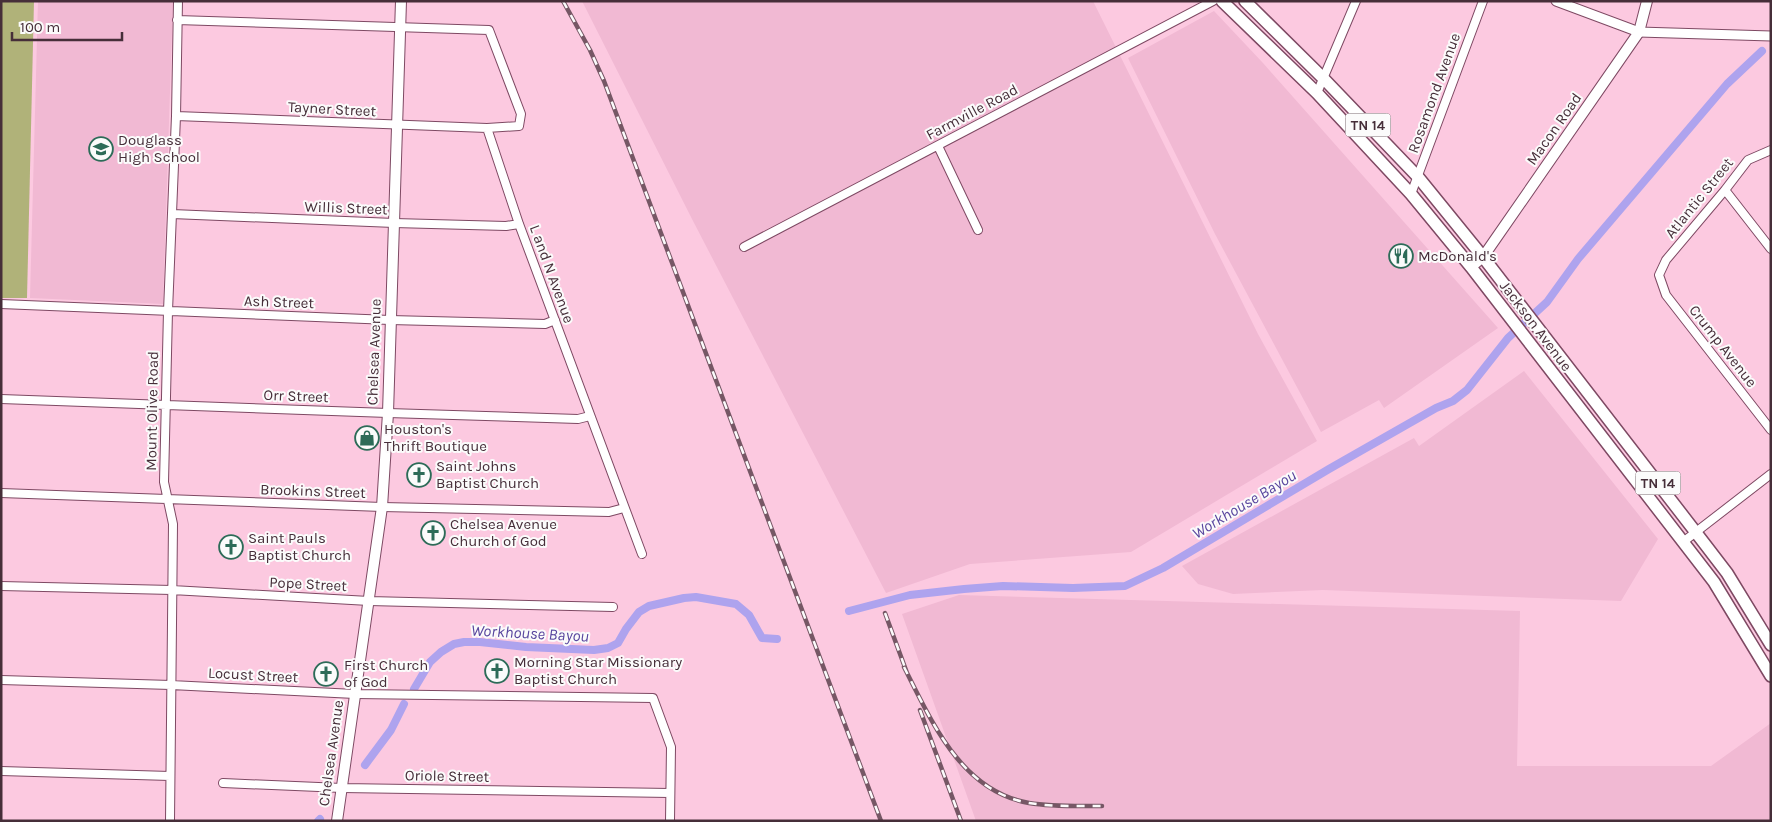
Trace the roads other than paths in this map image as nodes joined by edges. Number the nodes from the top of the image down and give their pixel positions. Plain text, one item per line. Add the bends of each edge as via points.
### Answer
1 (178, 1) edge
2 (401, 1) edge
3 (1213, 1) edge
4 (1222, 1) edge
5 (1356, 1) edge
6 (1483, 1) edge
7 (1556, 1) edge
8 (1647, 1) edge
9 (1246, 2) edge
10 (1235, 14) junction
11 (178, 20) junction
12 (400, 28) junction
13 (1639, 32) junction
14 (1771, 36) edge
15 (1323, 78) junction
16 (1316, 93) junction
17 (176, 116) junction
18 (398, 126) junction
19 (487, 128) junction
20 (938, 146) junction
21 (1771, 150) edge
22 (1418, 177) junction
23 (1725, 190) junction
24 (1411, 194) junction
25 (172, 214) junction
26 (394, 224) junction
27 (519, 224) junction
28 (978, 230) dead end
29 (744, 247) dead end
30 (1771, 250) edge
31 (1483, 257) junction
32 (1471, 267) junction
33 (1659, 275) joint
34 (1, 304) edge
35 (168, 311) junction
36 (390, 320) junction
37 (555, 320) junction
38 (1, 399) edge
39 (167, 405) junction
40 (388, 413) junction
41 (590, 416) junction
42 (1771, 430) edge
43 (1771, 474) edge
44 (1, 493) edge
45 (168, 498) junction
46 (382, 508) junction
47 (624, 508) junction
48 (1696, 532) junction
49 (1683, 542) junction
50 (642, 554) dead end
51 (1, 586) edge
52 (172, 590) junction
53 (369, 601) junction
54 (612, 606) dead end
55 (1771, 645) edge
56 (1771, 676) edge
57 (1, 680) edge
58 (171, 685) junction
59 (355, 694) junction
60 (1, 771) edge
61 (170, 776) junction
62 (223, 783) dead end
63 (342, 788) junction
64 (670, 793) junction
65 (170, 821) edge
66 (337, 821) edge
67 (670, 821) edge

1 - 11 street, Mount Olive Road
2 - 12 main road, Chelsea Avenue
3 - 20 street, Farmville Road
4 - 10 main road, Jackson Avenue / TN 14
5 - 15 street
6 - 22 street, Rosamond Avenue
7 - 13 street
8 - 13 main road, Macon Road
9 - 10 street
9 - 15 main road, Jackson Avenue / TN 14
10 - 16 main road, Jackson Avenue / TN 14
11 - 12 street
11 - 17 street, Mount Olive Road
12 - 18 main road, Chelsea Avenue
12 - 19 street via 489,30 520,114 519,126
13 - 14 street
13 - 31 main road, Macon Road
15 - 16 street
15 - 22 main road, Jackson Avenue / TN 14
16 - 24 main road, Jackson Avenue / TN 14
17 - 18 street, Tayner Street
17 - 25 street, Mount Olive Road
18 - 19 street, Tayner Street
18 - 26 main road, Chelsea Avenue
19 - 27 street, L and N Avenue
20 - 28 street
20 - 29 street, Farmville Road
21 - 23 street, Atlantic Street via 1748,160
22 - 24 street, Rosamond Avenue
22 - 31 main road, Jackson Avenue / TN 14
23 - 30 street
23 - 33 street, Atlantic Street via 1666,260
24 - 32 main road, Jackson Avenue / TN 14
25 - 26 street, Willis Street
25 - 35 street, Mount Olive Road
26 - 27 street, Willis Street
26 - 36 main road, Chelsea Avenue
27 - 37 street, L and N Avenue
31 - 32 main road, Macon Road
31 - 48 main road, Jackson Avenue / TN 14
32 - 49 main road, Jackson Avenue / TN 14
33 - 42 street, Crump Avenue via 1666,295
34 - 35 street, Ash Street
35 - 36 street, Ash Street
35 - 39 street, Mount Olive Road
36 - 37 street, Ash Street via 545,324
36 - 40 main road, Chelsea Avenue
37 - 41 street, L and N Avenue
38 - 39 street, Orr Street
39 - 40 street, Orr Street
39 - 45 street, Mount Olive Road via 164,482
40 - 41 street, Orr Street
40 - 46 main road, Chelsea Avenue
41 - 47 street, L and N Avenue
43 - 48 street
44 - 45 street, Brookins Street
45 - 46 street, Brookins Street
45 - 52 street, Mount Olive Road via 173,524
46 - 47 street, Brookins Street via 609,512
46 - 53 main road, Chelsea Avenue
47 - 50 street, L and N Avenue
48 - 49 street
48 - 55 main road, Jackson Avenue / TN 14 via 1727,573
49 - 56 main road, Jackson Avenue / TN 14 via 1714,582
51 - 52 street, Pope Street
52 - 53 street, Pope Street
52 - 58 street, Mount Olive Road
53 - 54 street, Pope Street
53 - 59 main road, Chelsea Avenue
57 - 58 street, Locust Street
58 - 59 street, Locust Street
58 - 61 street, Mount Olive Road
59 - 63 main road, Chelsea Avenue
59 - 64 street, Locust Street via 653,698 671,747
60 - 61 street
61 - 65 street, Mount Olive Road
62 - 63 street, Oriole Street
63 - 64 street, Oriole Street
63 - 66 main road, Chelsea Avenue
64 - 67 street

